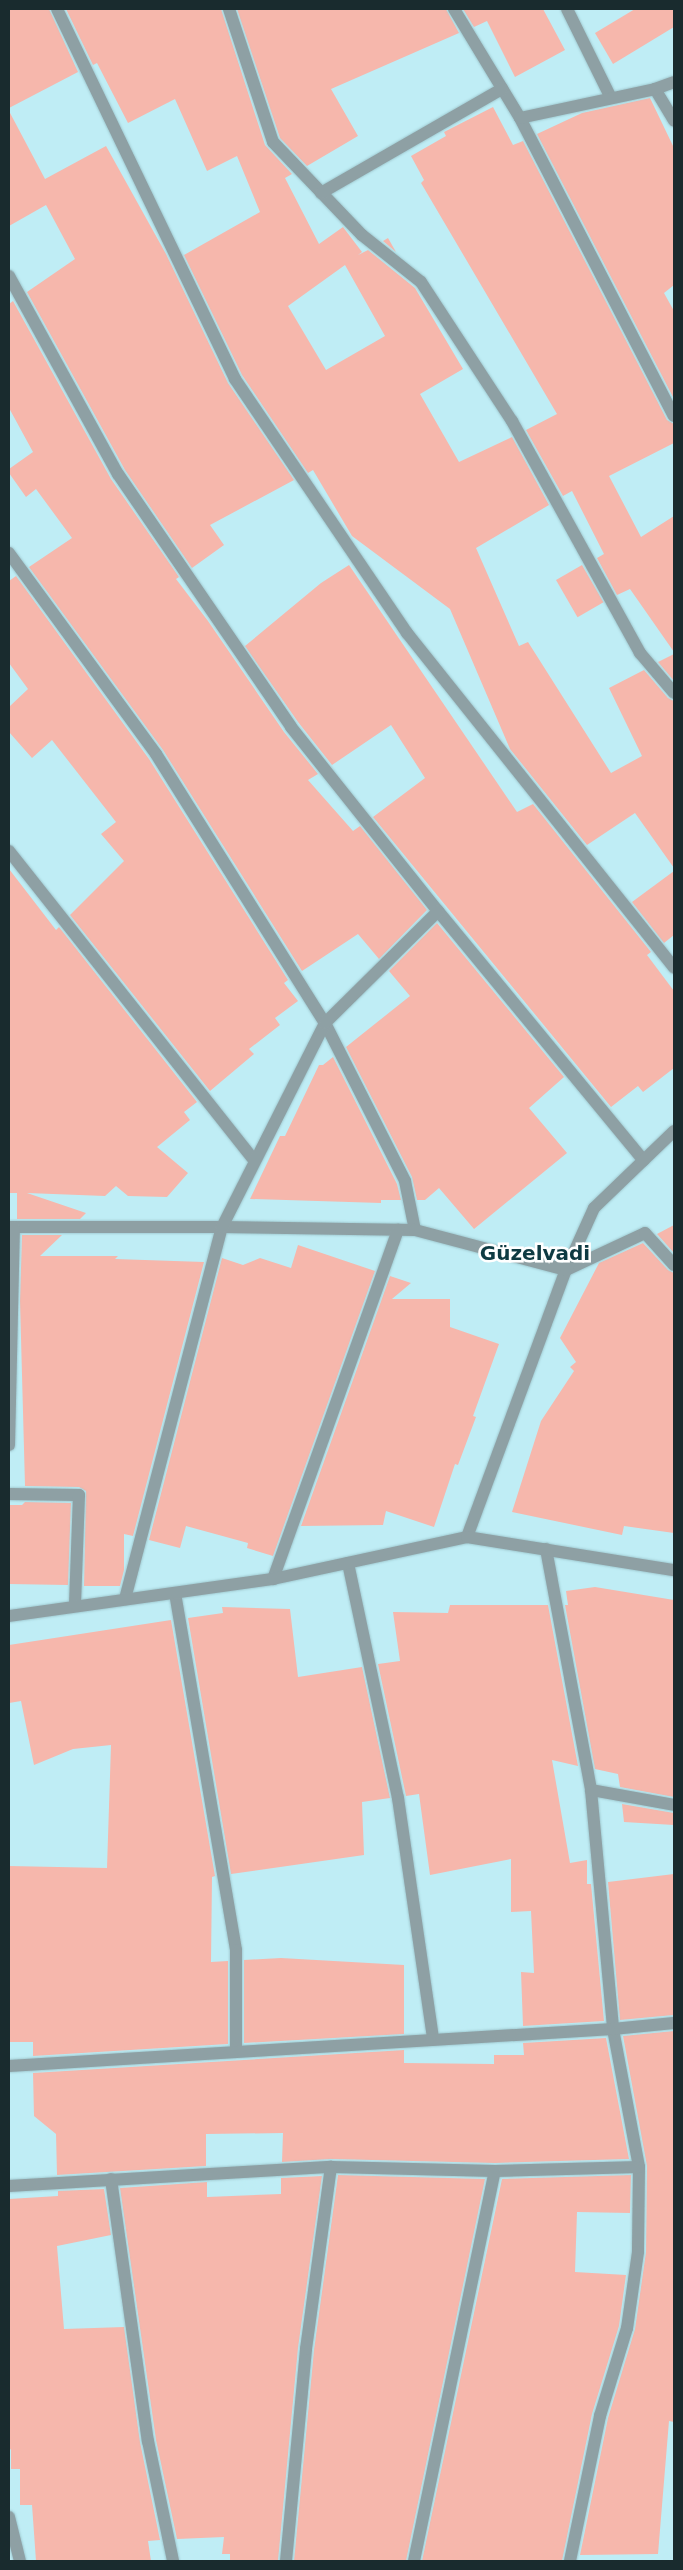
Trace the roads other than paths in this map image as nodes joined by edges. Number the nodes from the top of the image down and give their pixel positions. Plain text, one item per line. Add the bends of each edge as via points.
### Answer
1 (57, 9) edge
2 (229, 9) edge
3 (454, 9) edge
4 (567, 9) edge
5 (674, 82) edge
6 (655, 88) junction
7 (502, 89) junction
8 (611, 98) junction
9 (520, 118) junction
10 (674, 121) edge
11 (322, 193) junction
12 (9, 276) edge
13 (674, 416) edge
14 (9, 554) edge
15 (674, 693) edge
16 (9, 851) edge
17 (438, 911) junction
18 (674, 968) edge
19 (325, 1022) junction
20 (674, 1131) edge
21 (254, 1160) junction
22 (642, 1160) junction
23 (11, 1227) edge
24 (222, 1227) junction
25 (398, 1230) junction
26 (415, 1230) junction
27 (674, 1265) edge
28 (566, 1270) junction
29 (9, 1445) edge
30 (9, 1494) edge
31 (467, 1537) junction
32 (546, 1549) junction
33 (348, 1563) junction
34 (674, 1570) edge
35 (273, 1578) junction
36 (175, 1593) junction
37 (125, 1599) junction
38 (75, 1606) junction
39 (9, 1616) edge
40 (591, 1790) junction
41 (674, 1805) edge
42 (674, 2023) edge
43 (612, 2028) junction
44 (434, 2040) junction
45 (236, 2050) junction
46 (9, 2066) edge
47 (331, 2167) junction
48 (639, 2167) junction
49 (495, 2171) junction
50 (111, 2179) junction
51 (9, 2186) edge
52 (9, 2518) edge
53 (20, 2561) edge
54 (173, 2561) edge
55 (286, 2561) edge
56 (414, 2561) edge
57 (570, 2561) edge

1 - 18 street via 235,379 407,632
2 - 11 street via 273,142
3 - 7 street
4 - 8 street
5 - 6 street
6 - 8 street
6 - 10 street
7 - 9 street
7 - 11 street
8 - 9 street
9 - 13 street
11 - 15 street via 362,235 421,282 512,421 640,653
12 - 17 street via 118,474 291,726
14 - 19 street via 156,754
16 - 21 street
17 - 19 street
17 - 22 street
19 - 21 street
19 - 26 street via 405,1181
20 - 22 street
21 - 24 street
22 - 28 street via 594,1208
23 - 24 street
23 - 29 street
24 - 25 street
24 - 37 street
25 - 26 street
25 - 35 street
26 - 28 street
27 - 28 street via 645,1233
28 - 31 street
30 - 38 street via 78,1495
31 - 32 street
31 - 33 street
32 - 34 street
32 - 40 street
33 - 35 street
33 - 44 street via 398,1798
35 - 36 street
36 - 37 street
36 - 45 street via 236,1950
37 - 38 street
38 - 39 street
40 - 41 street
40 - 43 street
42 - 43 street
43 - 44 street
43 - 48 street
44 - 45 street
45 - 46 street
47 - 49 street
47 - 50 street
47 - 55 street via 306,2349
48 - 49 street
48 - 57 street via 638,2252 627,2328 600,2416
49 - 56 street
50 - 51 street
50 - 54 street via 148,2442
52 - 53 street

